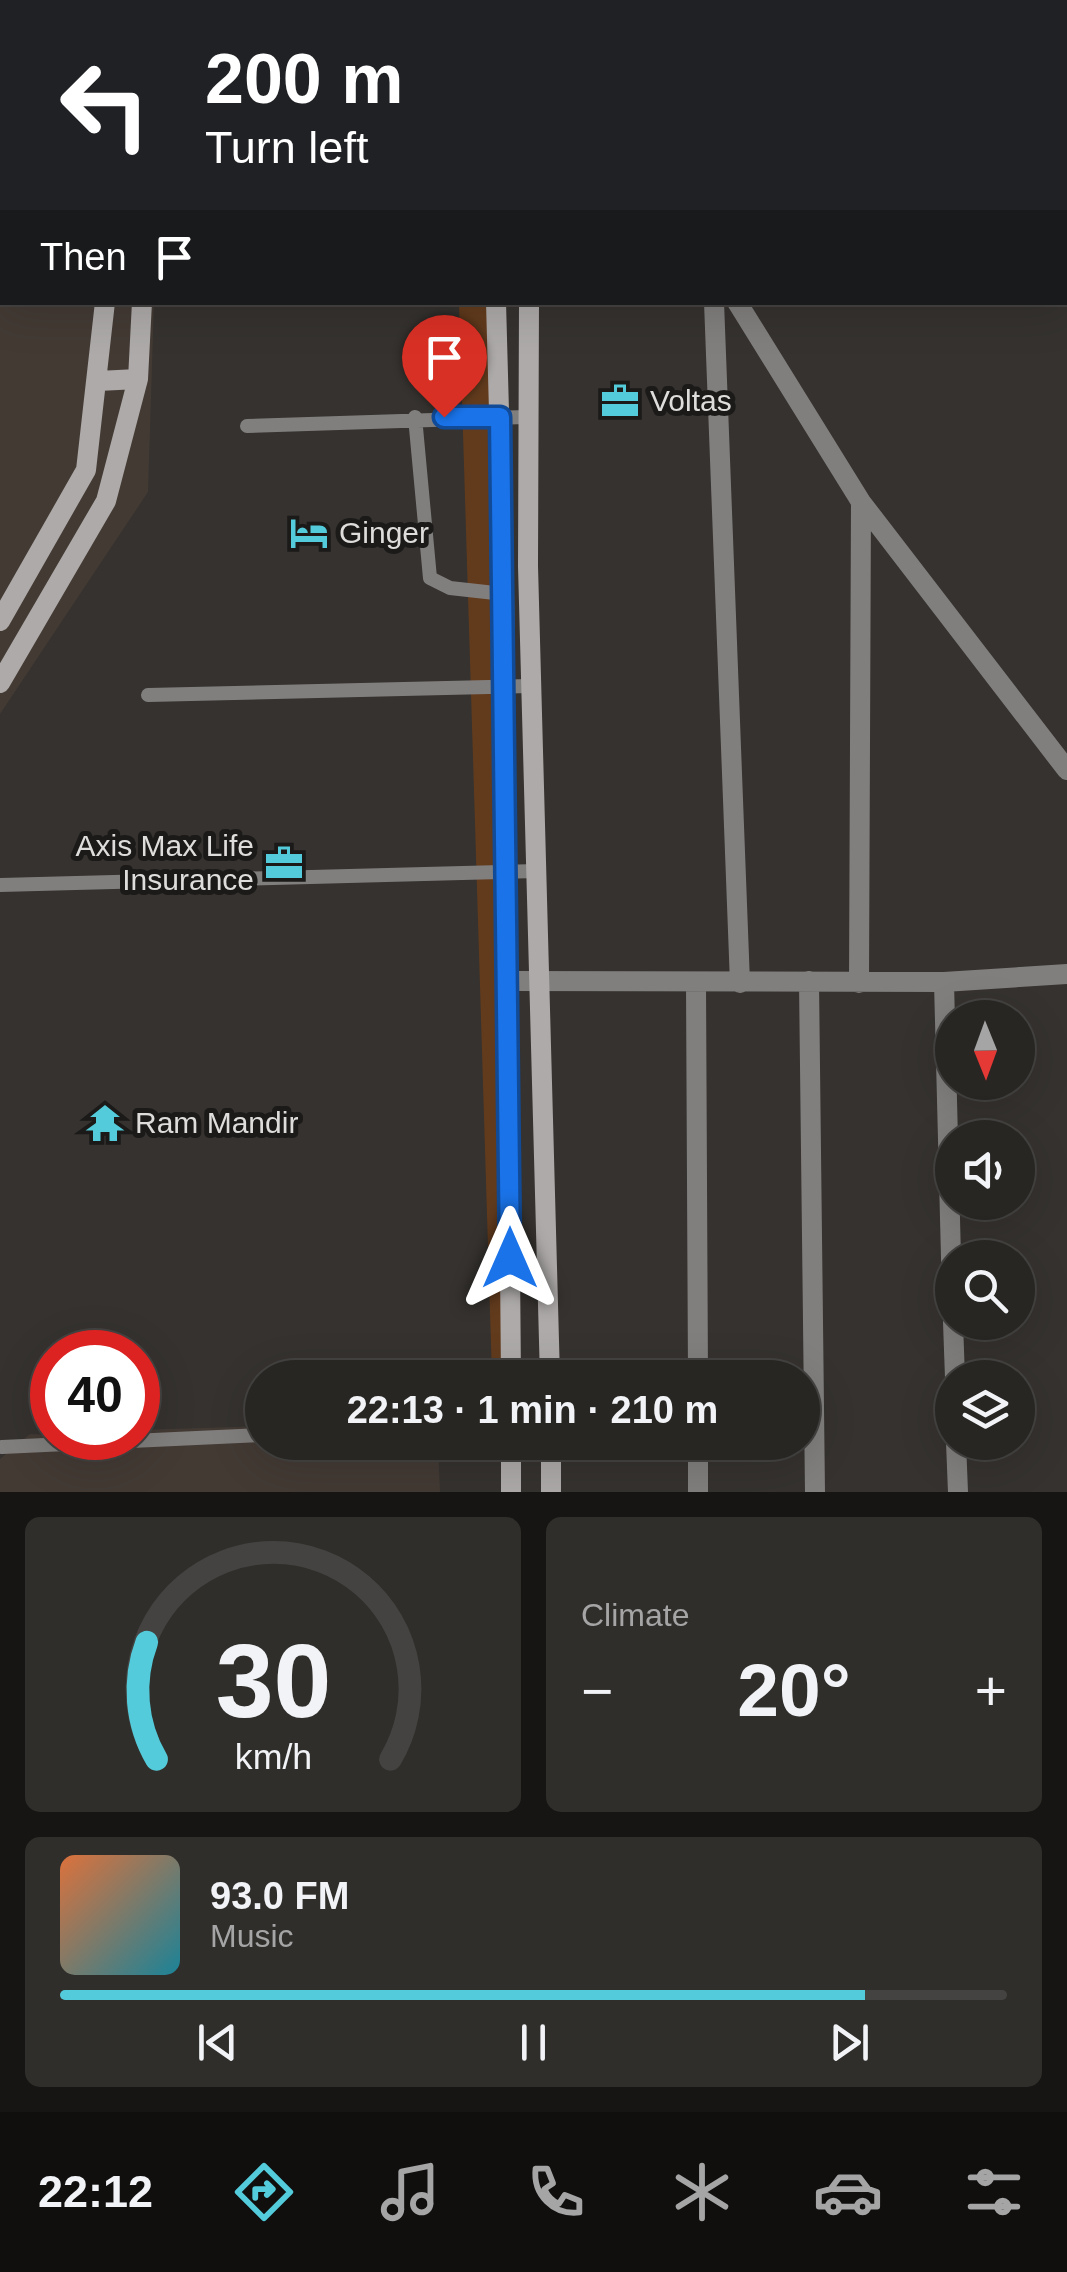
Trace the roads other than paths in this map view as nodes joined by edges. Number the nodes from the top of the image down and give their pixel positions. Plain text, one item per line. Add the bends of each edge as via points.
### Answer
1 (105, 305) edge
2 (142, 305) edge
3 (496, 305) edge
4 (530, 305) edge
5 (714, 305) edge
6 (739, 305) edge
7 (138, 379) junction
8 (98, 381) junction
9 (415, 417) junction
10 (500, 417) junction
11 (527, 417) junction
12 (247, 426) dead end
13 (861, 502) junction
14 (504, 594) junction
15 (0, 621) edge
16 (0, 684) edge
17 (531, 686) junction
18 (505, 687) junction
19 (148, 695) dead end
20 (1067, 770) edge
21 (536, 871) junction
22 (507, 872) junction
23 (0, 886) edge
24 (1067, 974) edge
25 (540, 979) junction
26 (809, 980) junction
27 (508, 981) junction
28 (696, 982) junction
29 (944, 982) junction
30 (740, 983) junction
31 (859, 984) junction
32 (951, 1240) edge
33 (511, 1360) edge
34 (550, 1360) edge
35 (698, 1360) edge
36 (245, 1435) edge
37 (2, 1446) edge
38 (511, 1460) edge
39 (551, 1460) edge
40 (698, 1460) edge
41 (957, 1460) edge
42 (510, 1492) edge
43 (551, 1492) edge
44 (698, 1492) edge
45 (814, 1492) edge
46 (958, 1492) edge

1 - 8 street
2 - 7 street
3 - 10 street
4 - 11 street
5 - 30 street
6 - 13 street
7 - 8 street
7 - 16 street via 106,502
8 - 15 street via 86,470
9 - 10 lane
9 - 12 lane
9 - 14 lane via 430,578 450,588
10 - 11 lane
10 - 14 street
11 - 17 street
13 - 20 street
13 - 31 street
14 - 18 street
17 - 18 lane
17 - 21 street
18 - 19 lane
18 - 22 street
21 - 22 lane
21 - 25 street
22 - 23 lane
22 - 27 street
24 - 29 street
25 - 27 street
25 - 28 street
25 - 34 street
26 - 30 street
26 - 31 street
26 - 45 street
27 - 33 street
28 - 30 street
28 - 35 street
29 - 31 street
29 - 32 street
36 - 37 lane
38 - 42 street
39 - 43 street
40 - 44 street
41 - 46 street

